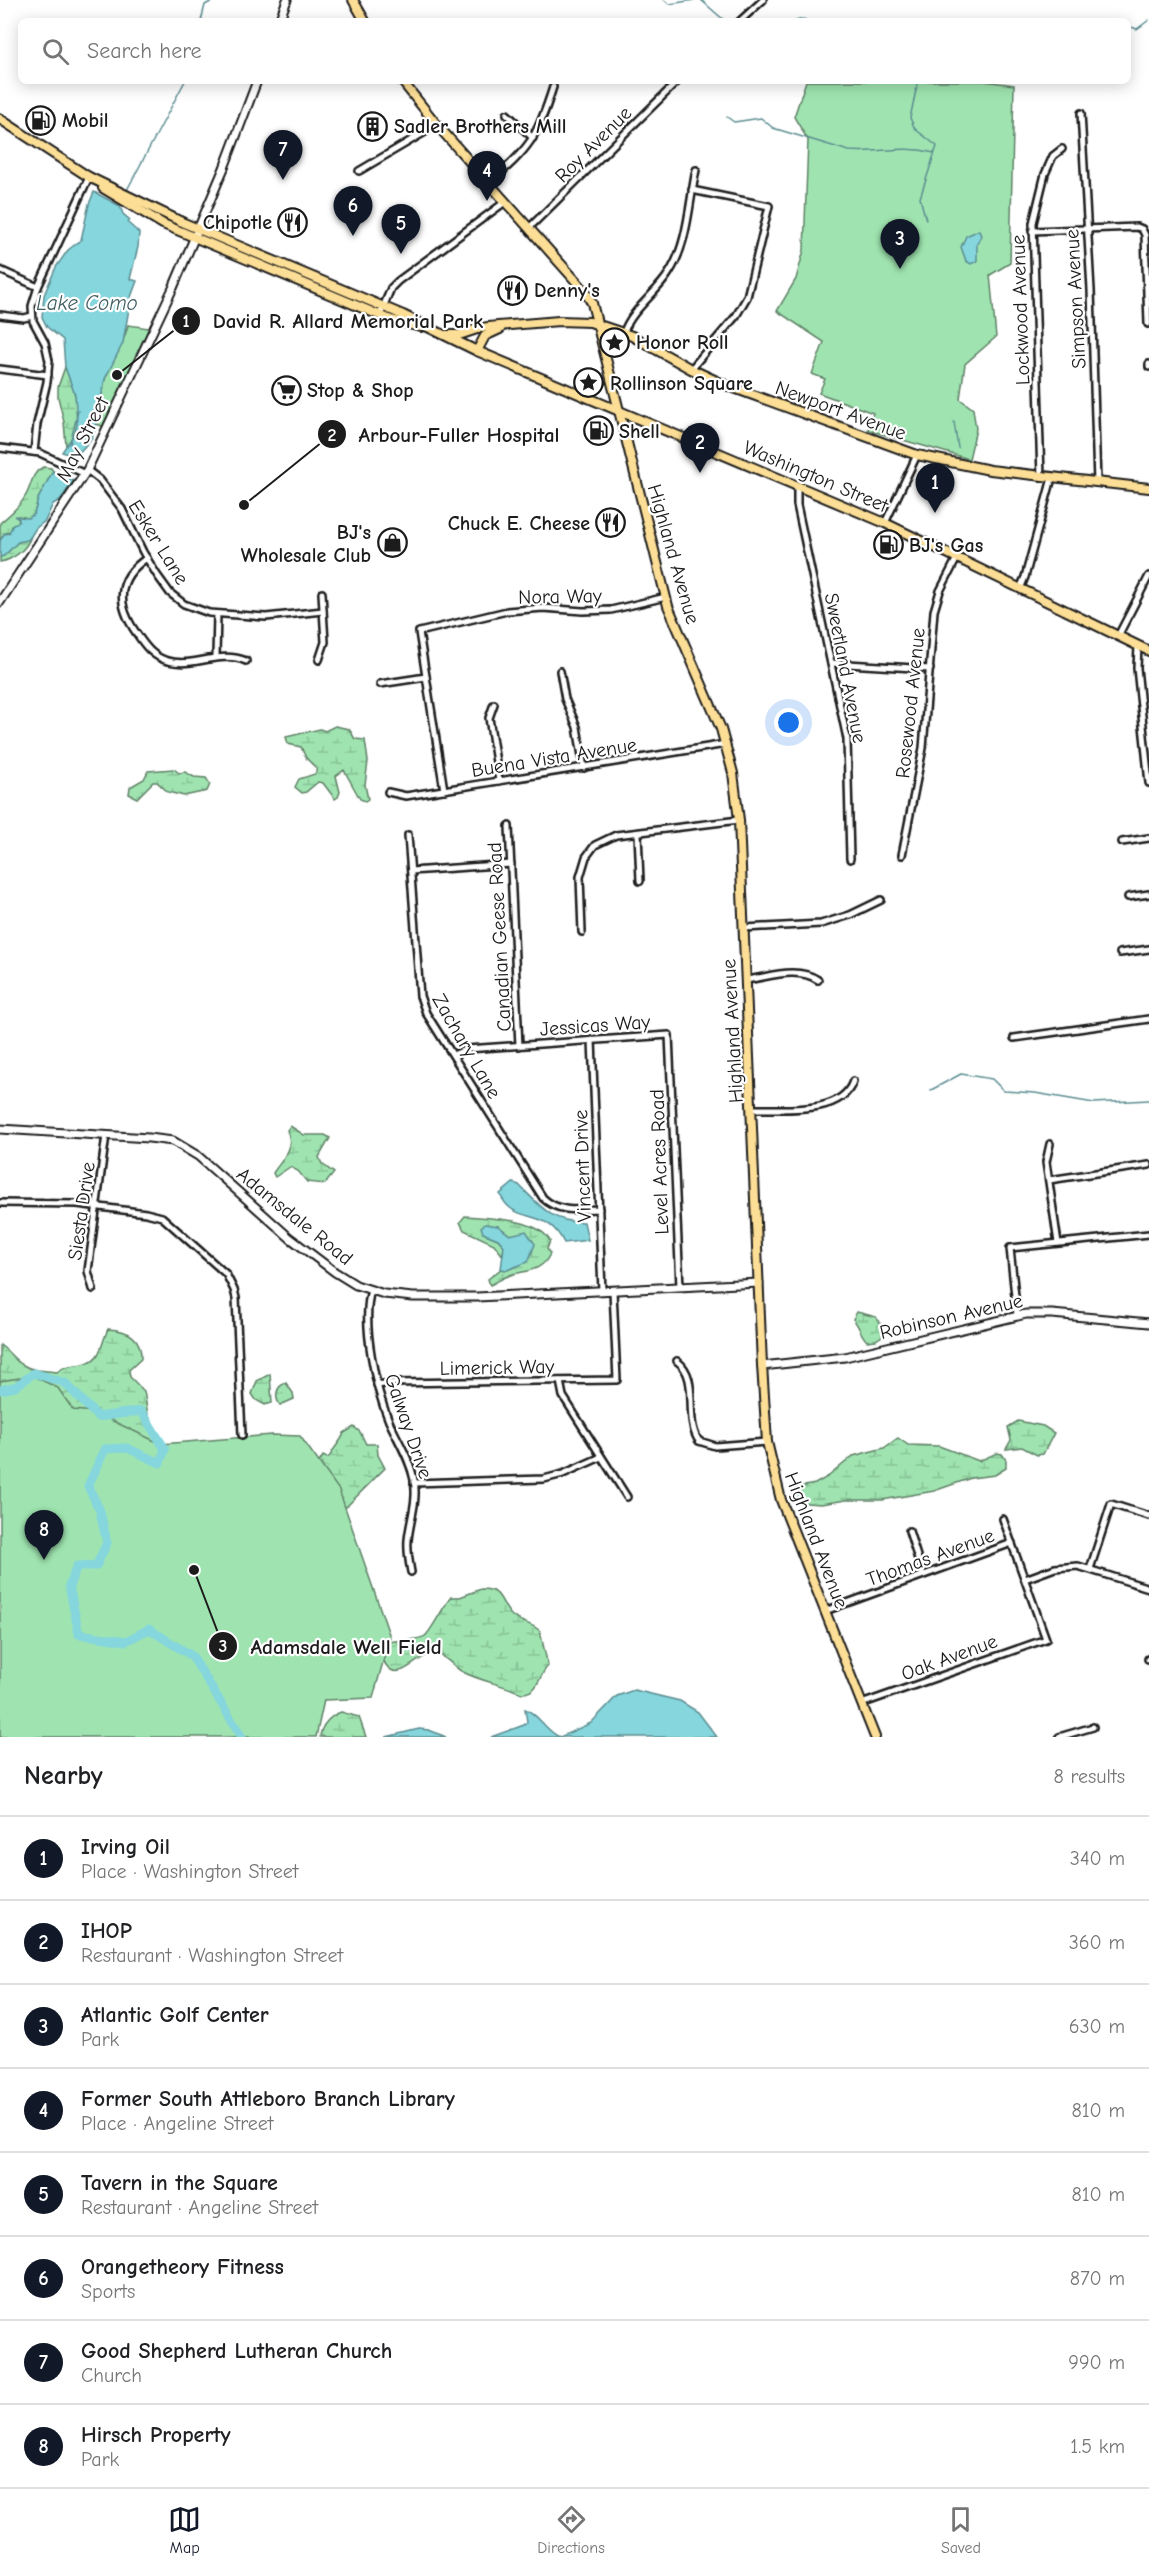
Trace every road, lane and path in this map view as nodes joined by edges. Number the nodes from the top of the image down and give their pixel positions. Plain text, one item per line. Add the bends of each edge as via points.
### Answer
1 (287, 0) edge
2 (353, 0) edge
3 (763, 0) edge
4 (280, 18) edge
5 (363, 18) edge
6 (743, 18) edge
7 (256, 84) edge
8 (404, 84) edge
9 (675, 84) edge
10 (553, 87) dead end
11 (1081, 113) dead end
12 (507, 114) dead end
13 (0, 119) edge
14 (437, 125) junction
15 (533, 138) junction
16 (1062, 149) dead end
17 (696, 170) dead end
18 (359, 171) dead end
19 (89, 177) junction
20 (489, 183) junction
21 (692, 190) junction
22 (505, 202) junction
23 (529, 228) junction
24 (198, 229) junction
25 (1086, 229) junction
26 (1032, 231) junction
27 (195, 237) junction
28 (0, 270) edge
29 (38, 286) junction
30 (383, 306) junction
31 (0, 315) edge
32 (380, 315) junction
33 (32, 316) junction
34 (599, 324) junction
35 (1148, 324) edge
36 (513, 326) junction
37 (430, 330) junction
38 (624, 332) junction
39 (440, 334) junction
40 (477, 351) junction
41 (0, 369) edge
42 (691, 369) junction
43 (48, 375) junction
44 (619, 411) junction
45 (0, 448) edge
46 (34, 452) junction
47 (917, 455) junction
48 (86, 472) junction
49 (1041, 477) junction
50 (1052, 478) junction
51 (1097, 483) junction
52 (797, 486) junction
53 (1149, 488) edge
54 (885, 523) junction
55 (147, 558) junction
56 (957, 558) junction
57 (1149, 576) edge
58 (1020, 589) junction
59 (322, 593) dead end
60 (666, 597) junction
61 (0, 602) edge
62 (323, 610) junction
63 (217, 614) junction
64 (1118, 636) junction
65 (1138, 646) junction
66 (1149, 651) edge
67 (216, 657) junction
68 (320, 660) dead end
69 (246, 661) dead end
70 (831, 663) junction
71 (930, 669) junction
72 (560, 671) dead end
73 (426, 676) junction
74 (380, 684) dead end
75 (494, 704) dead end
76 (726, 744) junction
77 (584, 768) junction
78 (499, 781) junction
79 (1147, 783) edge
80 (444, 790) junction
81 (388, 792) dead end
82 (739, 820) junction
83 (509, 826) dead end
84 (638, 833) junction
85 (408, 835) dead end
86 (1149, 838) edge
87 (1122, 842) dead end
88 (902, 855) dead end
89 (850, 859) dead end
90 (511, 864) junction
91 (411, 871) junction
92 (640, 881) dead end
93 (1149, 894) edge
94 (1128, 897) dead end
95 (881, 900) dead end
96 (744, 928) junction
97 (582, 932) dead end
98 (1149, 949) edge
99 (1120, 953) dead end
100 (746, 980) junction
101 (818, 980) dead end
102 (1149, 1019) edge
103 (669, 1035) joint
104 (1014, 1038) dead end
105 (592, 1041) junction
106 (519, 1046) junction
107 (453, 1055) junction
108 (853, 1081) dead end
109 (752, 1109) junction
110 (0, 1129) edge
111 (106, 1135) junction
112 (1050, 1144) dead end
113 (1149, 1165) edge
114 (1048, 1180) junction
115 (0, 1203) edge
116 (96, 1206) junction
117 (599, 1209) junction
118 (1149, 1234) edge
119 (1058, 1244) junction
120 (759, 1283) junction
121 (680, 1287) junction
122 (93, 1289) dead end
123 (370, 1290) junction
124 (602, 1291) junction
125 (613, 1291) junction
126 (1017, 1315) junction
127 (1149, 1323) edge
128 (676, 1361) dead end
129 (762, 1366) junction
130 (560, 1381) junction
131 (377, 1386) junction
132 (242, 1435) dead end
133 (767, 1442) junction
134 (602, 1457) junction
135 (414, 1483) junction
136 (627, 1497) dead end
137 (1149, 1516) edge
138 (1003, 1519) dead end
139 (909, 1531) dead end
140 (1012, 1543) junction
141 (1090, 1569) junction
142 (411, 1572) dead end
143 (924, 1575) junction
144 (1025, 1579) junction
145 (1149, 1588) edge
146 (825, 1611) junction
147 (864, 1703) junction
148 (1093, 1727) dead end
149 (876, 1737) edge
150 (1059, 1737) edge

1 - 4 street
2 - 5 main road
3 - 6 street
7 - 24 street, May Street
8 - 14 main road
9 - 23 street, Roy Avenue
10 - 15 street
11 - 25 street, Simpson Avenue
12 - 15 street
13 - 19 main road, Washington Street
14 - 18 street
14 - 20 main road
15 - 20 street via 520,157
16 - 26 street, Lockwood Avenue via 1053,156 1045,174
17 - 21 street
19 - 24 main road, Washington Street
19 - 27 main road, Washington Street via 145,215
19 - 29 street
20 - 22 main road
21 - 38 street via 675,262 629,320
21 - 42 street via 769,206 747,297
22 - 23 main road
22 - 30 street via 398,281
23 - 34 main road via 589,297
24 - 27 street, May Street
24 - 30 main road, Washington Street
25 - 26 street
25 - 35 street via 1142,229
25 - 51 street, Simpson Avenue
26 - 49 street, Lockwood Avenue
27 - 32 main road, Washington Street
27 - 48 street, May Street
28 - 29 street
29 - 33 street
30 - 32 street
30 - 37 main road, Washington Street
31 - 33 street
32 - 37 main road, Washington Street
33 - 43 street via 47,348
34 - 36 main road, Newport Avenue via 560,321
34 - 38 main road, Newport Avenue
34 - 44 main road, Highland Avenue
36 - 39 main road via 487,327 459,335
36 - 40 main road via 489,333
37 - 39 main road, Washington Street
38 - 42 main road, Newport Avenue
39 - 40 main road, Washington Street
40 - 44 main road, Washington Street
41 - 43 street
42 - 47 main road, Newport Avenue via 740,391
43 - 46 street
44 - 52 main road, Washington Street
44 - 60 main road, Highland Avenue
45 - 46 street
46 - 48 street
47 - 49 main road, Newport Avenue
47 - 54 street
48 - 55 street, Esker Lane via 96,476 122,509
48 - 61 street, May Street
49 - 50 main road, Newport Avenue
50 - 51 main road, Newport Avenue
50 - 58 street
51 - 53 main road, Newport Avenue
52 - 54 main road, Washington Street
52 - 70 street, Sweetland Avenue via 797,505
54 - 56 main road, Washington Street
55 - 63 street, Esker Lane via 179,601
55 - 67 street via 127,577 122,598 126,615 140,640 166,661
56 - 58 main road, Washington Street
56 - 71 street, Rosewood Avenue via 936,605
57 - 64 street
58 - 64 main road, Washington Street
59 - 62 street
60 - 73 street, Nora Way via 610,610 507,611 419,632
60 - 76 main road, Highland Avenue
62 - 63 street, Esker Lane via 279,618
62 - 68 street via 325,646
63 - 67 street
64 - 65 main road, Washington Street
65 - 66 main road, Washington Street
65 - 79 street
67 - 69 street
70 - 71 street
70 - 89 street, Sweetland Avenue via 848,739
71 - 88 street, Rosewood Avenue via 921,760
72 - 77 street via 565,699 577,727
73 - 74 street
73 - 80 street
75 - 78 street via 489,718
76 - 77 street, Buena Vista Avenue
76 - 82 main road, Highland Avenue
77 - 78 street, Buena Vista Avenue
78 - 80 street, Buena Vista Avenue
80 - 81 street, Buena Vista Avenue via 406,796
82 - 84 street
82 - 96 main road, Highland Avenue
83 - 90 street, Canadian Geese Road
84 - 92 street
84 - 97 street via 609,837 585,857 580,877
85 - 91 street, Zachary Lane
86 - 87 street
90 - 91 street
90 - 106 street, Canadian Geese Road
91 - 107 street, Zachary Lane via 421,1000
93 - 94 street
95 - 96 street via 821,924
96 - 100 main road, Highland Avenue
98 - 99 street
100 - 101 street via 792,974
100 - 109 main road, Highland Avenue
102 - 104 street
103 - 105 street, Jessicas Way
103 - 121 street, Level Acres Road
105 - 106 street, Jessicas Way
105 - 117 street, Vincent Drive
106 - 107 street, Jessicas Way via 467,1049
107 - 117 street, Zachary Lane via 543,1198 565,1210
108 - 109 street via 847,1093 831,1104
109 - 120 main road, Highland Avenue
110 - 111 street, Adamsdale Road
111 - 116 street, Siesta Drive
111 - 123 street, Adamsdale Road via 160,1139 183,1146 295,1242 342,1277
112 - 114 street via 1046,1157
113 - 114 street
114 - 119 street
115 - 116 street
116 - 122 street, Siesta Drive via 87,1274
116 - 132 street via 162,1217 226,1274 236,1298
117 - 124 street, Vincent Drive
118 - 119 street
119 - 126 street via 1010,1248
120 - 121 street, Adamsdale Road
120 - 129 main road, Highland Avenue
121 - 125 street, Adamsdale Road
123 - 124 street, Adamsdale Road via 437,1297
123 - 131 street, Galway Drive via 369,1329
124 - 125 street, Adamsdale Road
125 - 130 street, Limerick Way via 617,1380
126 - 127 street, Robinson Avenue via 1052,1314
126 - 129 street, Robinson Avenue via 845,1357
128 - 133 street via 687,1375 699,1441 715,1446
129 - 133 main road, Highland Avenue
130 - 131 street, Limerick Way
130 - 134 street via 563,1396
131 - 135 street, Galway Drive
133 - 146 main road, Highland Avenue via 784,1511
134 - 135 street via 544,1479
134 - 136 street
135 - 142 street, Galway Drive via 408,1548
137 - 141 street via 1111,1504
138 - 140 street
139 - 143 street
140 - 143 street, Thomas Avenue
140 - 144 street
141 - 144 street via 1067,1566
141 - 145 street
143 - 146 street, Thomas Avenue
144 - 147 street, Oak Avenue via 1046,1639
146 - 147 main road, Highland Avenue
147 - 149 main road, Highland Avenue
148 - 150 street

